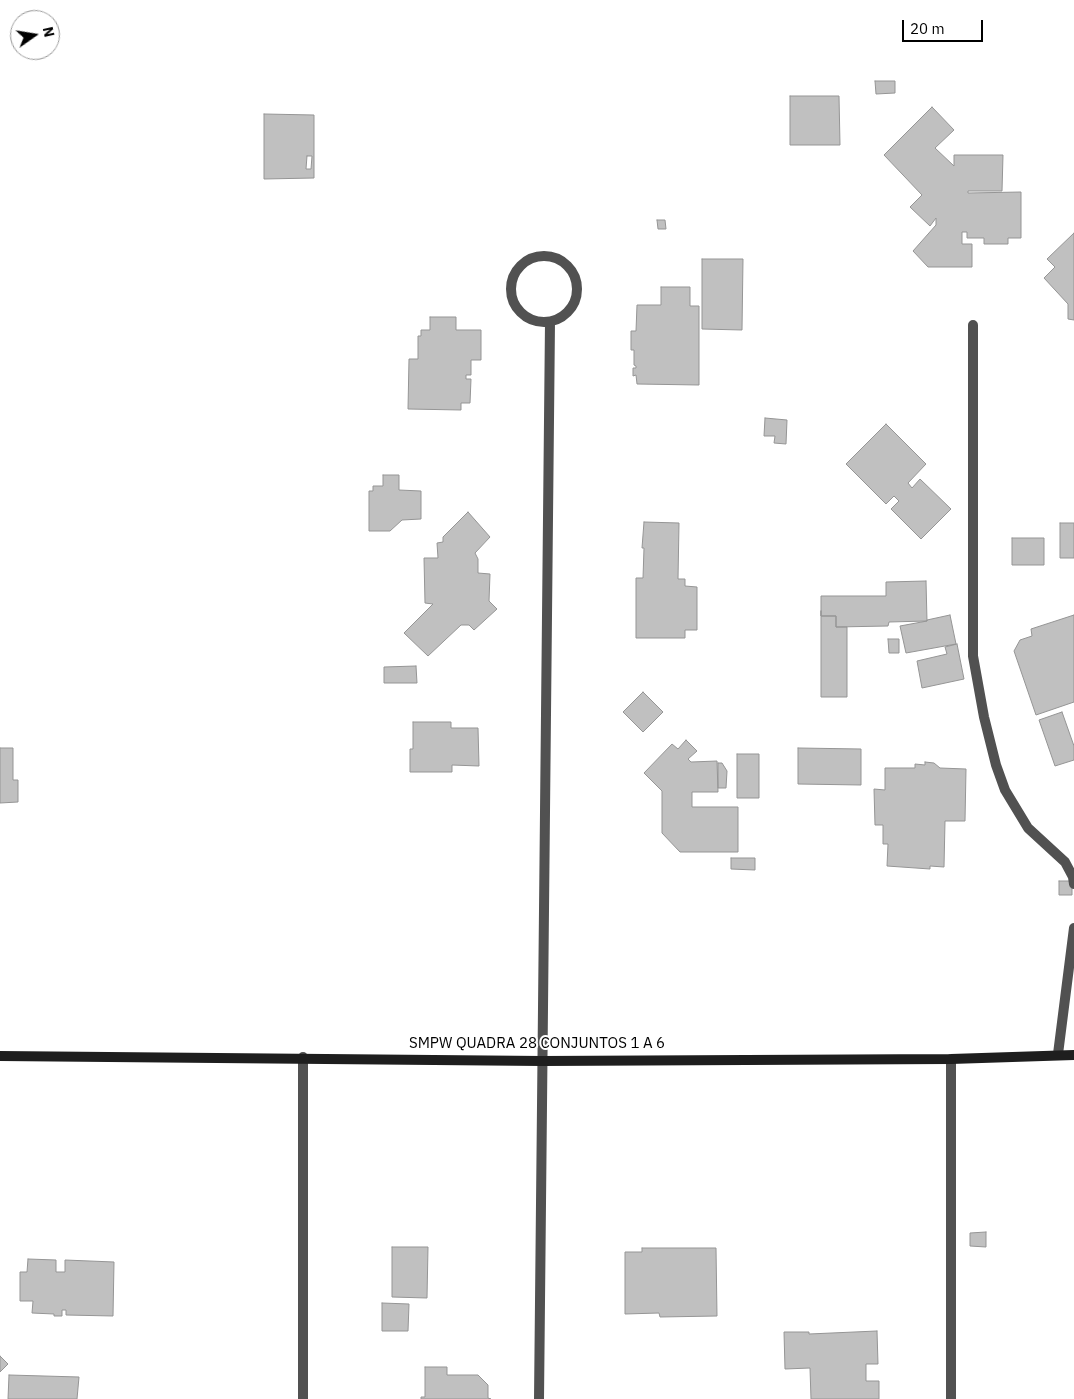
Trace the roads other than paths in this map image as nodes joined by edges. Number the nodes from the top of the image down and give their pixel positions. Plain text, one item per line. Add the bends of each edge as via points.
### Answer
1 (550, 322) junction
2 (973, 325) dead end
3 (1074, 884) edge
4 (1074, 928) edge
5 (1058, 1054) junction
6 (1074, 1055) edge
7 (0, 1056) edge
8 (303, 1057) junction
9 (951, 1059) junction
10 (542, 1061) junction
11 (303, 1399) edge
12 (539, 1399) edge
13 (951, 1399) edge

1 - 1 street via 561,318 576,300 575,276 560,259 537,256 518,268 512,278 511,296 518,311 528,318
1 - 10 street
2 - 3 street via 973,656 984,717 1005,790 1028,828 1065,862
4 - 5 street
5 - 6 street, SMPW QUADRA 28 CONJUNTOS 1 A 6
5 - 9 street, SMPW QUADRA 28 CONJUNTOS 1 A 6
7 - 8 street, SMPW QUADRA 28 CONJUNTOS 1 A 6
8 - 10 street, SMPW QUADRA 28 CONJUNTOS 1 A 6
8 - 11 street
9 - 10 street, SMPW QUADRA 28 CONJUNTOS 1 A 6
9 - 13 street
10 - 12 street

